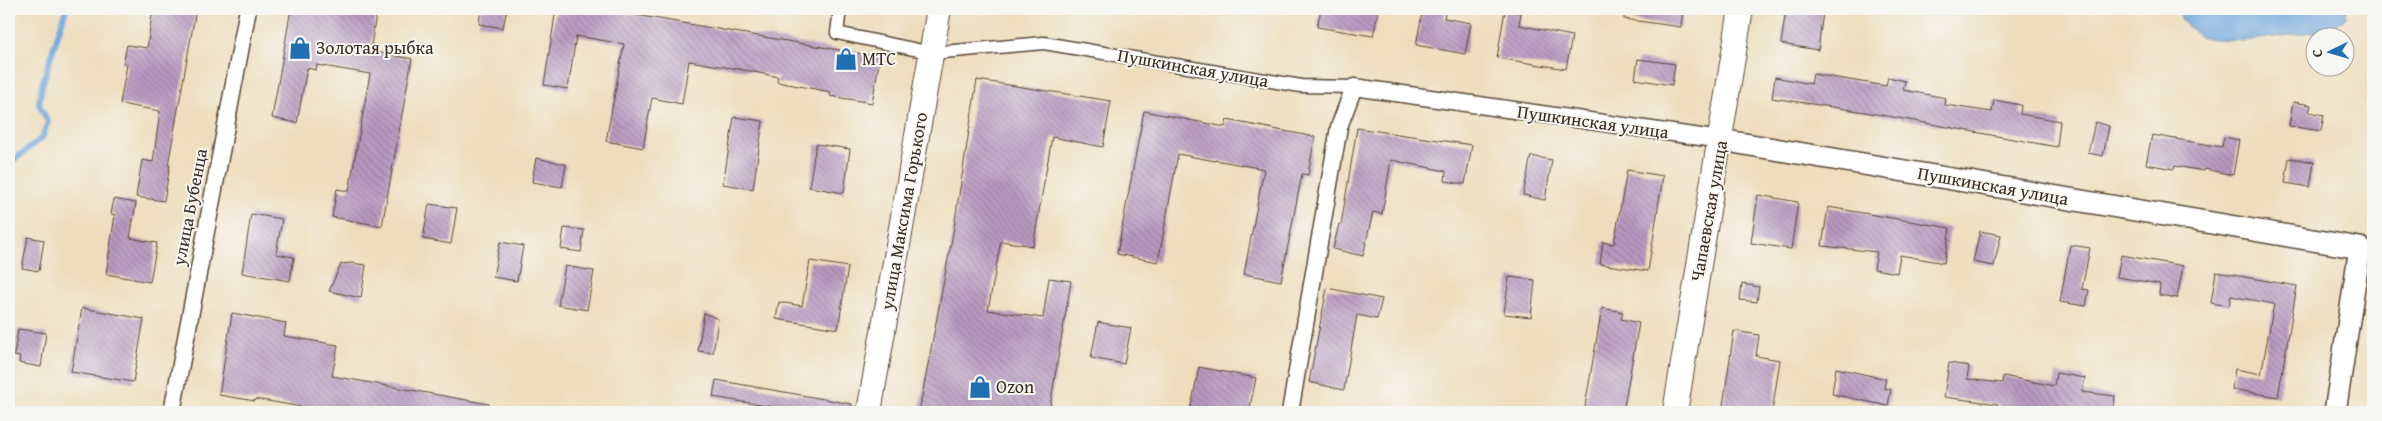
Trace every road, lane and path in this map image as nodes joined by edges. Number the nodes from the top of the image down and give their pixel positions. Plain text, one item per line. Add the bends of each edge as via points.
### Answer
1 (248, 9) edge
2 (840, 9) edge
3 (939, 9) edge
4 (1741, 9) edge
5 (932, 53) junction
6 (1354, 87) junction
7 (1721, 140) junction
8 (2367, 249) edge
9 (172, 412) edge
10 (869, 412) edge
11 (1290, 412) edge
12 (1675, 412) edge
13 (2335, 412) edge

1 - 9 street, улица Бубенца
2 - 5 street, Пушкинская улица via 837,33
3 - 5 main road, улица Максима Горького
4 - 7 main road, Чапаевская улица
5 - 6 street, Пушкинская улица via 1044,43 1301,86
5 - 10 main road, улица Максима Горького
6 - 7 street, Пушкинская улица
6 - 11 street via 1339,127
7 - 8 street, Пушкинская улица
7 - 12 main road, Чапаевская улица
8 - 13 street

